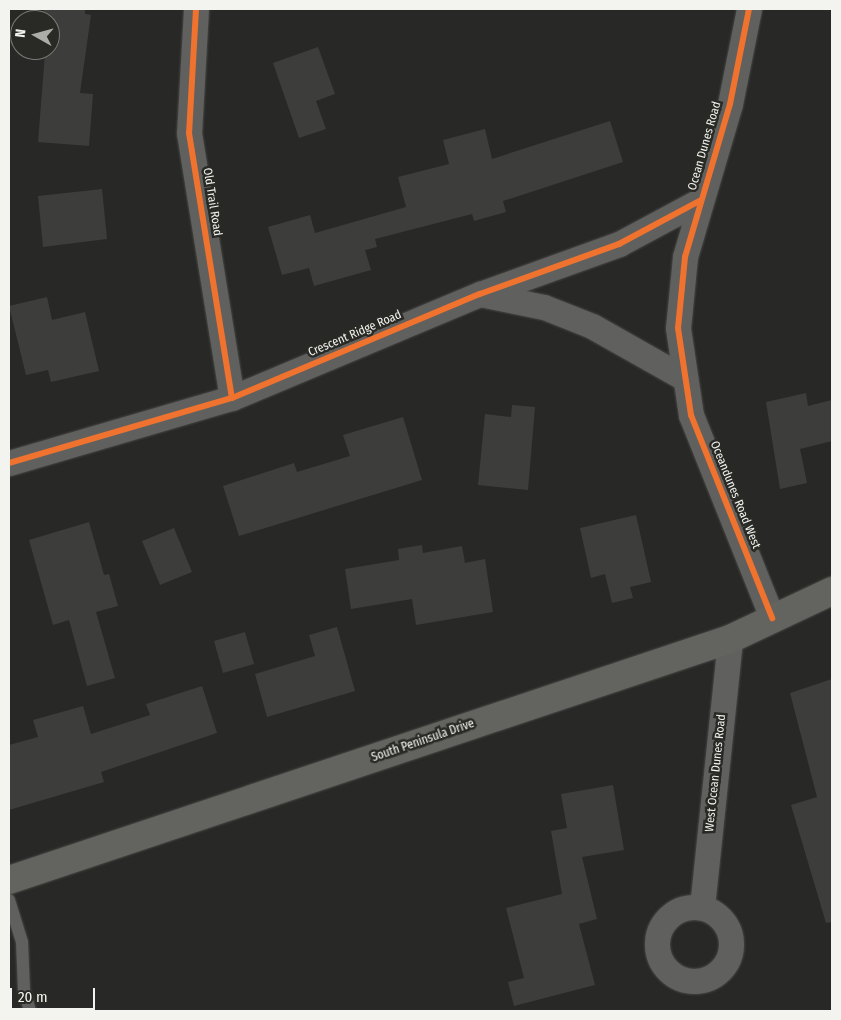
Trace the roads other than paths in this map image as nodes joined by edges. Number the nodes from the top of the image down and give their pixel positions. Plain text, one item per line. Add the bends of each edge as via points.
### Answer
1 (196, 9) edge
2 (749, 9) edge
3 (701, 200) junction
4 (480, 294) junction
5 (684, 378) junction
6 (232, 398) junction
7 (9, 464) edge
8 (832, 591) edge
9 (772, 618) junction
10 (730, 639) junction
11 (9, 880) edge
12 (9, 900) edge
13 (702, 906) dead end
14 (30, 1011) edge

1 - 6 street, Old Trail Road via 189,133
2 - 3 street, Ocean Dunes Road via 730,104
3 - 4 street, Crescent Ridge Road via 619,244
3 - 5 street, Ocean Dunes Road via 685,257 678,328
4 - 5 street via 544,307 592,326
4 - 6 street, Crescent Ridge Road
5 - 9 street, Oceandunes Road West via 691,415
6 - 7 street, Crescent Ridge Road
8 - 9 main road, South Peninsula Drive
9 - 10 main road, South Peninsula Drive
10 - 11 main road, South Peninsula Drive
10 - 13 street, West Ocean Dunes Road
12 - 14 lane via 22,942 24,990

